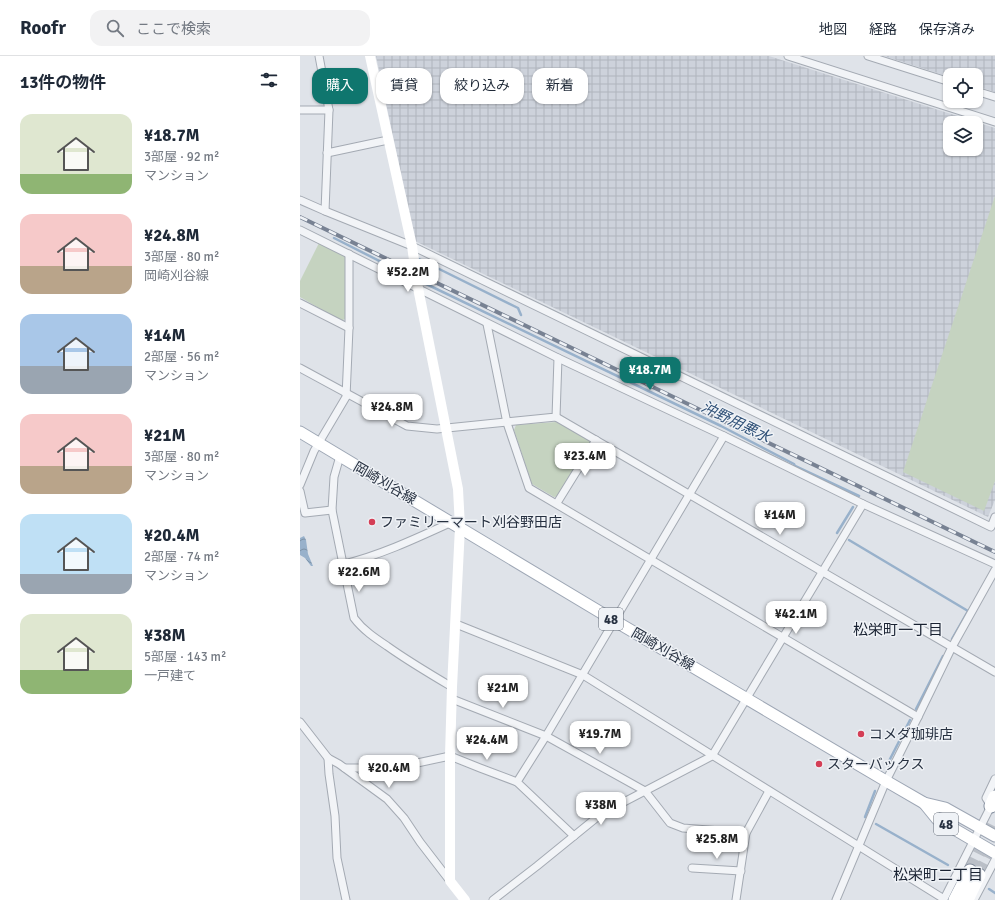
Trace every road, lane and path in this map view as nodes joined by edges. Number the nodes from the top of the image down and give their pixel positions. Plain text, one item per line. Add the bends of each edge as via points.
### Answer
1 (319, 56) edge
2 (370, 56) edge
3 (788, 56) edge
4 (868, 56) edge
5 (800, 58) edge
6 (943, 80) edge
7 (983, 93) edge
8 (995, 97) edge
9 (300, 110) edge
10 (329, 110) junction
11 (995, 122) edge
12 (388, 140) junction
13 (327, 153) junction
14 (300, 200) edge
15 (325, 211) junction
16 (300, 230) edge
17 (412, 246) junction
18 (349, 254) junction
19 (418, 288) junction
20 (300, 303) edge
21 (487, 324) junction
22 (349, 328) junction
23 (558, 358) junction
24 (300, 368) edge
25 (347, 393) junction
26 (556, 417) junction
27 (507, 423) junction
28 (446, 428) junction
29 (300, 432) edge
30 (724, 436) junction
31 (596, 440) junction
32 (319, 444) junction
33 (340, 456) junction
34 (300, 484) edge
35 (300, 491) edge
36 (690, 494) junction
37 (558, 503) junction
38 (863, 504) junction
39 (332, 510) junction
40 (995, 517) edge
41 (456, 525) junction
42 (993, 528) edge
43 (651, 559) junction
44 (344, 564) junction
45 (995, 564) edge
46 (995, 570) edge
47 (822, 572) junction
48 (615, 621) junction
49 (456, 624) junction
50 (783, 637) junction
51 (952, 647) junction
52 (995, 672) edge
53 (583, 675) junction
54 (452, 687) junction
55 (747, 698) junction
56 (452, 699) junction
57 (918, 717) junction
58 (300, 722) edge
59 (546, 736) junction
60 (450, 756) junction
61 (712, 756) junction
62 (328, 758) junction
63 (345, 768) junction
64 (995, 779) edge
65 (886, 781) junction
66 (517, 782) junction
67 (644, 791) junction
68 (769, 791) junction
69 (924, 802) junction
70 (993, 802) edge
71 (979, 828) junction
72 (746, 833) junction
73 (574, 836) junction
74 (995, 836) edge
75 (973, 840) junction
76 (859, 847) junction
77 (995, 853) edge
78 (995, 860) edge
79 (692, 868) dead end
80 (741, 871) junction
81 (450, 881) junction
82 (346, 900) edge
83 (465, 900) edge
84 (493, 900) edge
85 (736, 900) edge
86 (836, 900) edge
87 (947, 900) edge
88 (967, 900) edge
89 (974, 900) edge

1 - 10 street
2 - 12 street
3 - 5 street
4 - 6 street
5 - 11 street
7 - 8 street
9 - 10 street
10 - 13 street
12 - 13 street
12 - 17 street
13 - 15 street
14 - 15 street
15 - 17 street
16 - 18 street
17 - 19 street
17 - 42 street
18 - 19 street
18 - 22 street
19 - 21 street
19 - 28 street
20 - 22 street
21 - 23 street
21 - 27 street
22 - 25 street
23 - 26 street
23 - 30 street
24 - 25 street
25 - 28 street via 407,426
25 - 32 street
26 - 27 street
26 - 31 street
27 - 28 street
27 - 37 street via 529,488
28 - 41 street via 458,489
29 - 32 main road, 岡崎刈谷線 / 48
30 - 36 street
30 - 38 street
31 - 36 street
31 - 37 street
32 - 33 main road, 岡崎刈谷線 / 48
32 - 34 street
33 - 39 street via 334,477
33 - 41 main road, 岡崎刈谷線 / 48
35 - 39 street via 305,513
36 - 43 street
36 - 47 street
37 - 43 street
38 - 45 street
38 - 47 street
39 - 44 street
40 - 42 street
41 - 44 street
41 - 48 main road, 岡崎刈谷線 / 48
41 - 49 street
43 - 48 street
43 - 50 street
44 - 54 street via 354,618 360,626 397,653
46 - 51 street
47 - 50 street
47 - 51 street
48 - 53 street
48 - 55 main road, 岡崎刈谷線 / 48
49 - 53 street
49 - 54 street
50 - 55 street
50 - 57 street
51 - 52 street
51 - 57 street
53 - 59 street
53 - 61 street
54 - 56 street
55 - 61 street
55 - 65 main road, 岡崎刈谷線 / 48
56 - 59 street
56 - 60 street
57 - 65 street
58 - 62 street
59 - 66 street
59 - 67 street
60 - 63 street via 394,768
60 - 66 street
60 - 81 street
61 - 67 street
61 - 68 street
62 - 63 street
62 - 82 street via 337,858
63 - 81 street via 387,799
64 - 70 street via 986,798
65 - 69 main road, 岡崎刈谷線 / 48
65 - 76 street
66 - 73 street
67 - 72 street via 670,823 683,828
67 - 73 street via 601,814
68 - 72 street
68 - 76 street
69 - 71 main road, 岡崎刈谷線 / 48 via 945,808
69 - 75 main road, 岡崎刈谷線 / 48 via 937,819
70 - 71 street
71 - 74 main road, 岡崎刈谷線 / 48
71 - 75 street
72 - 80 street
73 - 84 street
75 - 77 main road, 岡崎刈谷線 / 48
75 - 87 street
76 - 86 street
76 - 87 street
78 - 89 street
79 - 80 street
80 - 85 street
81 - 83 street
87 - 88 highway via 975,873

